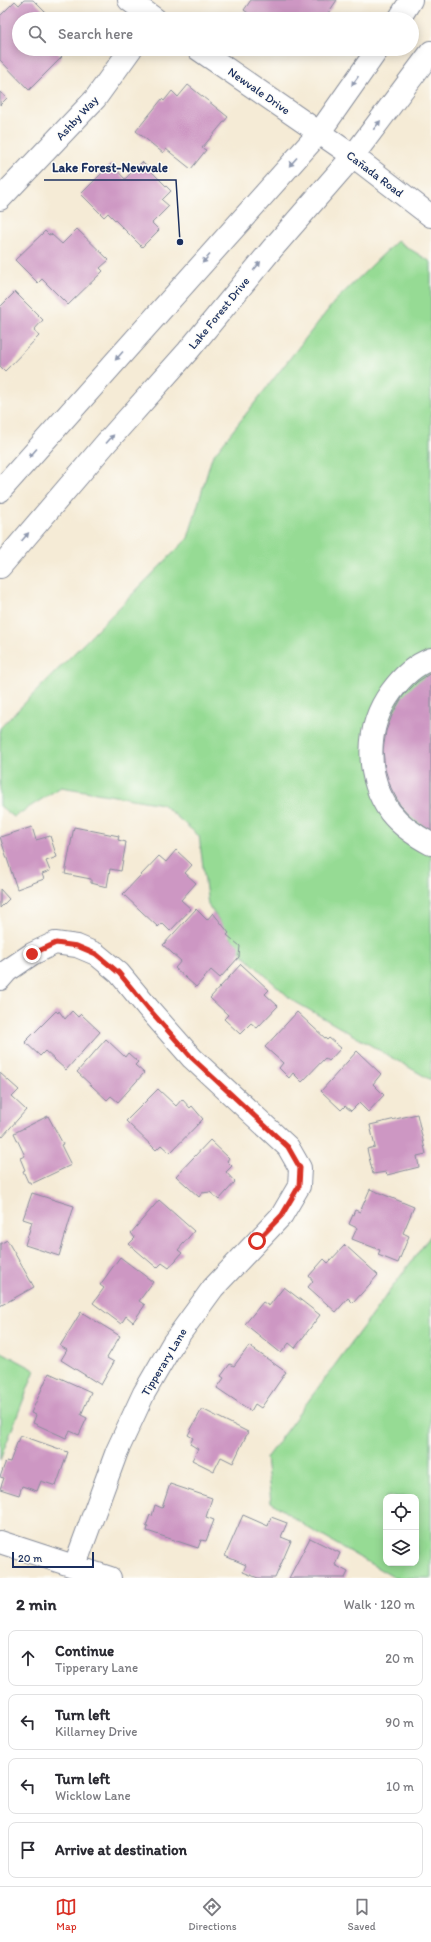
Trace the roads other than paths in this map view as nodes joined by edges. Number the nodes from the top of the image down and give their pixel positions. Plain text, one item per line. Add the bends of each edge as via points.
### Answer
1 (129, 0) edge
2 (411, 0) edge
3 (145, 12) edge
4 (403, 12) edge
5 (431, 52) edge
6 (126, 56) edge
7 (208, 56) edge
8 (373, 56) edge
9 (319, 133) junction
10 (353, 156) junction
11 (0, 199) edge
12 (431, 216) edge
13 (0, 491) edge
14 (0, 567) edge
15 (431, 659) edge
16 (431, 844) edge
17 (0, 979) edge
18 (0, 1542) edge
19 (75, 1565) junction
20 (110, 1578) edge

1 - 3 street
2 - 4 street
10 -> 5 street, Lake Forest Drive
6 - 11 street, Ashby Way via 96,99
7 - 9 street, Newvale Drive
8 -> 9 street
9 - 10 street, Cañada Road
9 -> 13 street
10 - 12 street, Cañada Road
14 -> 10 street, Lake Forest Drive
15 - 16 street via 401,680 383,703 373,730 371,759 377,787 391,812 411,833
17 - 19 street, Tipperary Lane via 32,954 56,943 77,946 96,954 119,973 192,1058 288,1147 300,1168 299,1186 282,1215 213,1288 172,1343 144,1393 117,1450
18 - 19 street
19 - 20 street

